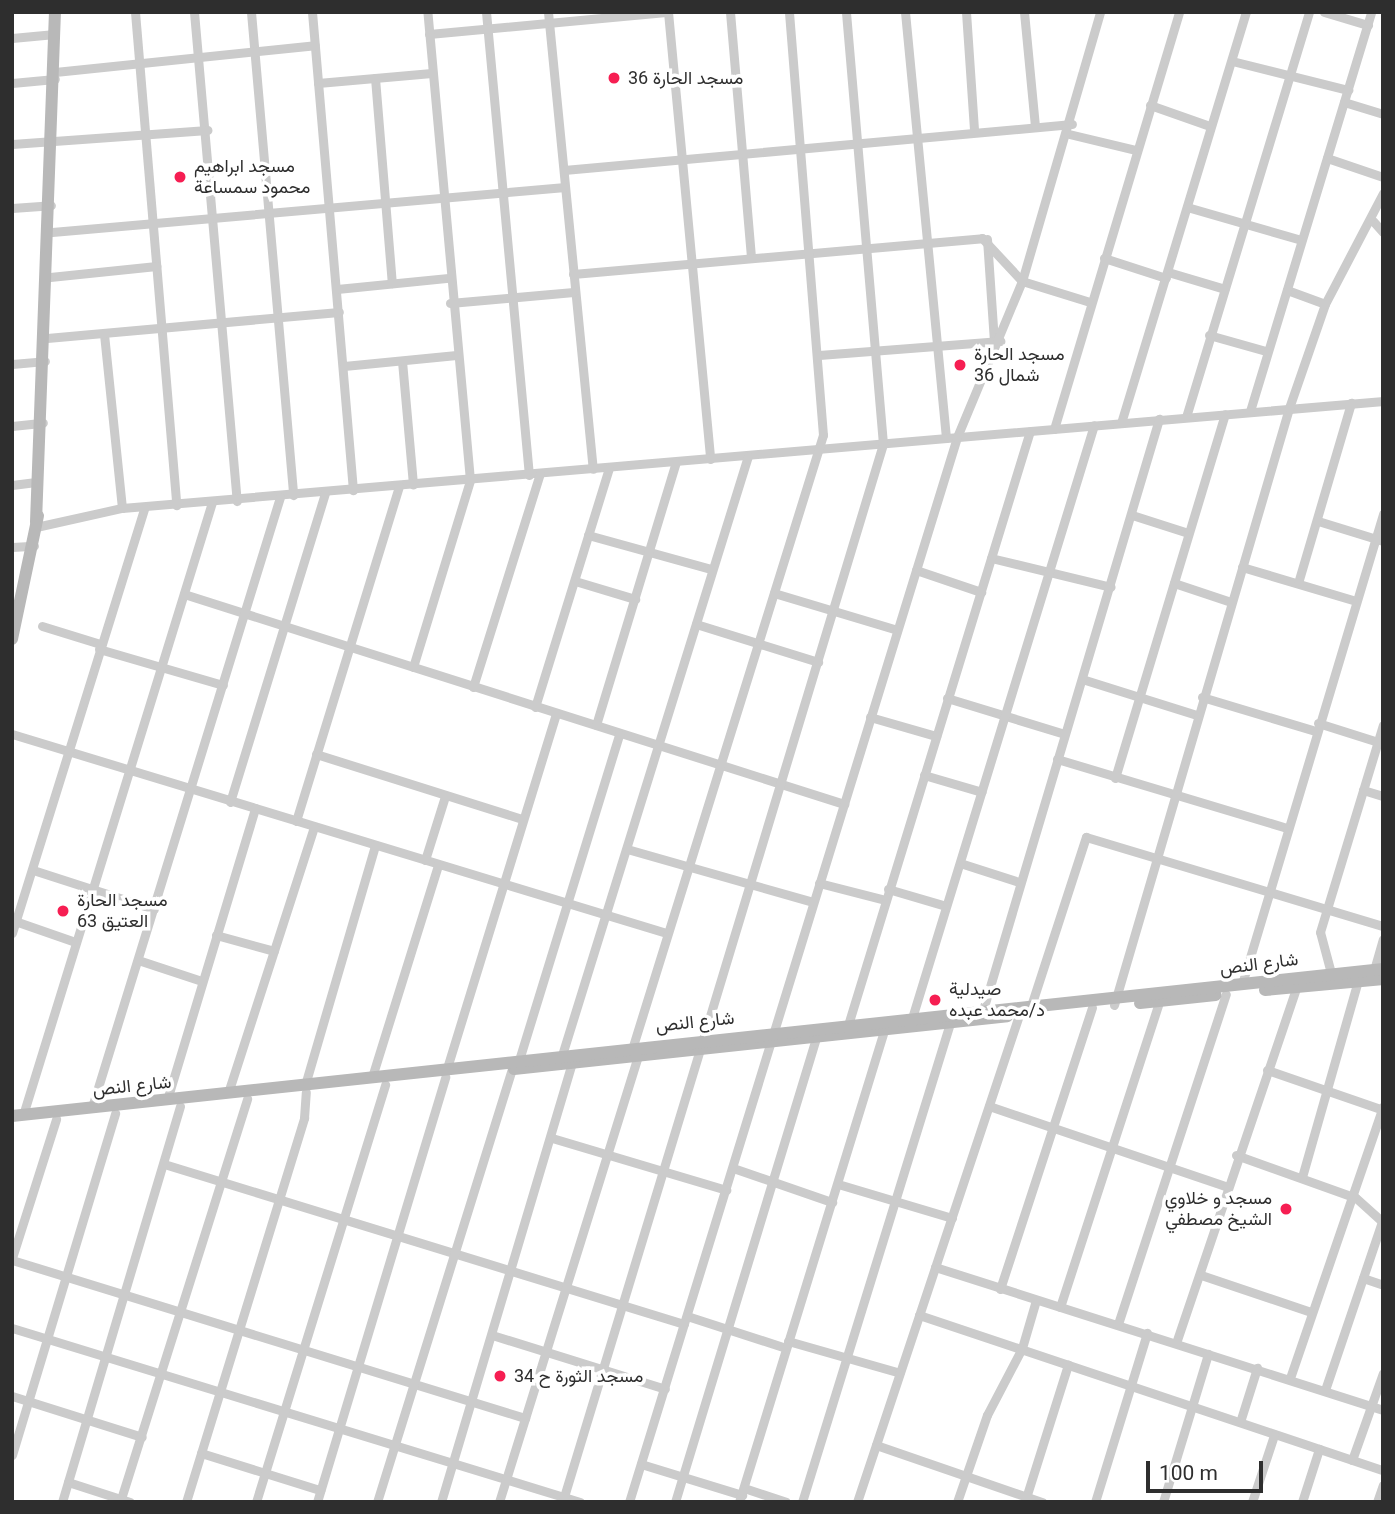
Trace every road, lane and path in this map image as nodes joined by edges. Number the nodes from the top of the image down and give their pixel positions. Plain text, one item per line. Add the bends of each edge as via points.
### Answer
1 (55, 12) edge
2 (135, 12) edge
3 (194, 12) edge
4 (251, 12) edge
5 (312, 12) edge
6 (427, 12) edge
7 (486, 12) edge
8 (548, 12) edge
9 (667, 12) edge
10 (730, 12) edge
11 (789, 12) edge
12 (846, 12) edge
13 (905, 12) edge
14 (966, 12) edge
15 (1024, 12) edge
16 (1100, 12) edge
17 (1179, 12) edge
18 (1246, 12) edge
19 (1309, 12) edge
20 (1324, 12) edge
21 (1371, 12) edge
22 (609, 15) edge
23 (550, 23) junction
24 (1367, 25) junction
25 (488, 29) junction
26 (55, 34) junction
27 (429, 34) junction
28 (12, 38) edge
29 (315, 45) junction
30 (255, 51) junction
31 (199, 58) junction
32 (1232, 61) junction
33 (139, 63) junction
34 (432, 73) junction
35 (1290, 75) junction
36 (55, 76) junction
37 (375, 78) junction
38 (12, 83) edge
39 (318, 83) junction
40 (1348, 90) junction
41 (1344, 102) junction
42 (1150, 104) junction
43 (1383, 114) edge
44 (1035, 126) junction
45 (1210, 126) junction
46 (1070, 129) junction
47 (207, 130) junction
48 (974, 130) junction
49 (144, 134) junction
50 (916, 136) junction
51 (54, 141) junction
52 (858, 142) junction
53 (12, 144) edge
54 (800, 146) junction
55 (1135, 150) junction
56 (743, 152) junction
57 (1326, 158) junction
58 (681, 159) junction
59 (564, 170) junction
60 (1383, 177) edge
61 (565, 187) junction
62 (502, 192) junction
63 (1383, 193) edge
64 (442, 197) junction
65 (386, 202) junction
66 (52, 205) junction
67 (328, 206) junction
68 (1188, 207) junction
69 (12, 208) edge
70 (270, 212) junction
71 (213, 216) junction
72 (1373, 220) junction
73 (151, 222) junction
74 (1245, 223) junction
75 (52, 232) junction
76 (1383, 232) edge
77 (987, 239) junction
78 (1301, 240) junction
79 (926, 242) junction
80 (867, 246) junction
81 (809, 252) junction
82 (751, 257) junction
83 (1104, 258) junction
84 (692, 263) junction
85 (156, 266) junction
86 (573, 274) junction
87 (1167, 275) junction
88 (50, 277) junction
89 (448, 278) junction
90 (1022, 281) junction
91 (392, 283) junction
92 (337, 289) junction
93 (1225, 289) junction
94 (1287, 290) junction
95 (574, 292) junction
96 (512, 297) junction
97 (1090, 302) junction
98 (450, 303) junction
99 (1325, 304) junction
100 (339, 312) junction
101 (279, 317) junction
102 (221, 324) junction
103 (162, 329) junction
104 (104, 334) junction
105 (1209, 335) junction
106 (47, 338) junction
107 (997, 341) junction
108 (934, 345) junction
109 (876, 350) junction
110 (1266, 351) junction
111 (456, 355) junction
112 (819, 355) junction
113 (45, 361) junction
114 (402, 361) junction
115 (12, 364) edge
116 (344, 366) junction
117 (1383, 401) edge
118 (1351, 403) junction
119 (1289, 408) junction
120 (1250, 411) junction
121 (1226, 414) junction
122 (1186, 417) junction
123 (1159, 419) junction
124 (43, 423) junction
125 (1121, 423) junction
126 (1094, 425) junction
127 (12, 426) edge
128 (1054, 429) junction
129 (1030, 431) junction
130 (957, 437) junction
131 (946, 438) junction
132 (883, 444) junction
133 (41, 447) junction
134 (820, 449) junction
135 (748, 456) junction
136 (710, 459) junction
137 (676, 462) junction
138 (608, 468) junction
139 (593, 469) junction
140 (535, 474) junction
141 (470, 480) junction
142 (36, 482) junction
143 (12, 485) edge
144 (413, 485) junction
145 (399, 486) junction
146 (353, 490) junction
147 (325, 493) junction
148 (293, 495) junction
149 (280, 497) junction
150 (237, 500) junction
151 (212, 502) junction
152 (177, 505) junction
153 (145, 507) junction
154 (122, 508) junction
155 (1383, 514) edge
156 (1132, 515) junction
157 (1318, 521) junction
158 (36, 524) junction
159 (1188, 533) junction
160 (588, 536) junction
161 (1379, 540) edge
162 (34, 546) junction
163 (12, 547) edge
164 (650, 552) junction
165 (991, 558) junction
166 (1242, 567) junction
167 (711, 569) junction
168 (916, 570) junction
169 (1050, 571) junction
170 (575, 581) junction
171 (1174, 583) junction
172 (1298, 583) junction
173 (1111, 587) junction
174 (981, 592) junction
175 (774, 593) junction
176 (184, 594) junction
177 (635, 599) junction
178 (1356, 601) junction
179 (1231, 602) junction
180 (17, 608) edge
181 (834, 612) junction
182 (245, 615) junction
183 (696, 624) junction
184 (42, 626) dead end
185 (283, 628) junction
186 (897, 630) junction
187 (12, 639) edge
188 (756, 643) junction
189 (99, 647) junction
190 (349, 648) junction
191 (818, 662) junction
192 (160, 667) junction
193 (413, 667) junction
194 (1082, 679) junction
195 (223, 685) junction
196 (473, 687) junction
197 (1140, 697) junction
198 (1202, 697) junction
199 (947, 698) junction
200 (535, 707) junction
201 (556, 713) junction
202 (1197, 715) junction
203 (1005, 716) junction
204 (870, 717) junction
205 (596, 725) junction
206 (1383, 725) edge
207 (1317, 727) junction
208 (12, 734) edge
209 (619, 734) junction
210 (1065, 734) junction
211 (936, 736) junction
212 (1378, 742) junction
213 (657, 744) junction
214 (69, 751) junction
215 (316, 754) junction
216 (1057, 759) junction
217 (719, 764) junction
218 (130, 771) junction
219 (924, 775) junction
220 (1115, 778) junction
221 (782, 783) junction
222 (191, 789) junction
223 (1363, 790) junction
224 (982, 792) junction
225 (445, 796) junction
226 (1173, 796) junction
227 (1383, 796) edge
228 (230, 802) junction
229 (844, 804) junction
230 (255, 808) junction
231 (522, 819) junction
232 (296, 821) junction
233 (314, 827) junction
234 (1287, 828) junction
235 (375, 845) junction
236 (627, 849) junction
237 (1156, 859) junction
238 (425, 860) junction
239 (960, 863) junction
240 (438, 865) junction
241 (687, 867) junction
242 (33, 870) junction
243 (1019, 882) junction
244 (503, 883) junction
245 (819, 883) junction
246 (749, 885) junction
247 (93, 888) junction
248 (888, 889) junction
249 (1267, 892) junction
250 (885, 900) junction
251 (566, 901) junction
252 (813, 902) junction
253 (946, 906) junction
254 (1326, 908) junction
255 (154, 909) junction
256 (609, 915) junction
257 (14, 921) edge
258 (1383, 926) edge
259 (12, 933) edge
260 (666, 933) junction
261 (216, 934) junction
262 (1383, 939) edge
263 (75, 942) junction
264 (274, 951) junction
265 (138, 960) junction
266 (1380, 973) edge
267 (1331, 974) junction
268 (202, 981) junction
269 (1358, 981) junction
270 (1242, 984) junction
271 (1297, 986) junction
272 (1226, 994) junction
273 (1115, 1002) junction
274 (1159, 1002) junction
275 (1031, 1006) junction
276 (1092, 1008) junction
277 (983, 1010) junction
278 (1019, 1015) junction
279 (912, 1018) junction
280 (950, 1023) junction
281 (848, 1025) junction
282 (884, 1031) junction
283 (772, 1037) junction
284 (816, 1038) junction
285 (702, 1044) junction
286 (636, 1051) junction
287 (567, 1059) junction
288 (515, 1065) junction
289 (1267, 1070) junction
290 (446, 1073) junction
291 (372, 1077) junction
292 (385, 1084) junction
293 (305, 1089) junction
294 (1323, 1090) junction
295 (228, 1093) junction
296 (247, 1099) junction
297 (167, 1100) junction
298 (180, 1106) junction
299 (989, 1106) junction
300 (92, 1107) junction
301 (1382, 1109) edge
302 (115, 1113) junction
303 (18, 1116) edge
304 (56, 1119) junction
305 (12, 1124) edge
306 (1054, 1126) junction
307 (552, 1138) junction
308 (1113, 1146) junction
309 (1236, 1154) junction
310 (608, 1155) junction
311 (164, 1164) junction
312 (1171, 1166) junction
313 (733, 1168) junction
314 (663, 1172) junction
315 (1302, 1177) junction
316 (220, 1181) junction
317 (774, 1182) junction
318 (838, 1184) junction
319 (1226, 1186) junction
320 (726, 1190) junction
321 (1356, 1198) junction
322 (279, 1200) junction
323 (895, 1201) junction
324 (832, 1202) junction
325 (952, 1218) junction
326 (344, 1220) junction
327 (1382, 1221) edge
328 (401, 1236) junction
329 (455, 1252) junction
330 (12, 1259) edge
331 (935, 1268) junction
332 (511, 1270) junction
333 (1201, 1275) junction
334 (66, 1278) junction
335 (1363, 1278) junction
336 (1383, 1285) edge
337 (566, 1287) junction
338 (1000, 1289) junction
339 (123, 1294) junction
340 (1036, 1300) junction
341 (622, 1306) junction
342 (1060, 1307) junction
343 (180, 1312) junction
344 (1311, 1312) junction
345 (919, 1315) junction
346 (686, 1320) junction
347 (1118, 1324) junction
348 (12, 1328) edge
349 (237, 1329) junction
350 (727, 1330) junction
351 (1147, 1334) junction
352 (492, 1335) junction
353 (47, 1339) junction
354 (1176, 1343) junction
355 (787, 1345) junction
356 (303, 1348) junction
357 (1023, 1348) junction
358 (546, 1351) junction
359 (1208, 1354) junction
360 (104, 1357) junction
361 (846, 1359) junction
362 (359, 1363) junction
363 (1068, 1365) junction
364 (1257, 1368) junction
365 (602, 1370) junction
366 (900, 1373) junction
367 (1383, 1373) edge
368 (160, 1374) junction
369 (1290, 1378) junction
370 (416, 1383) junction
371 (1131, 1387) junction
372 (664, 1389) junction
373 (1325, 1390) junction
374 (219, 1392) junction
375 (12, 1396) edge
376 (472, 1400) junction
377 (29, 1401) junction
378 (1371, 1406) junction
379 (1195, 1407) junction
380 (1383, 1410) edge
381 (285, 1411) junction
382 (86, 1418) junction
383 (526, 1418) junction
384 (1240, 1422) junction
385 (339, 1427) junction
386 (1274, 1435) junction
387 (142, 1437) junction
388 (396, 1444) junction
389 (876, 1446) junction
390 (1320, 1449) junction
391 (201, 1453) junction
392 (12, 1455) edge
393 (1352, 1460) junction
394 (453, 1463) junction
395 (641, 1464) junction
396 (1383, 1470) edge
397 (265, 1472) junction
398 (966, 1476) junction
399 (683, 1477) junction
400 (507, 1479) junction
401 (68, 1482) junction
402 (1383, 1485) edge
403 (320, 1490) junction
404 (742, 1495) edge
405 (563, 1499) edge
406 (1026, 1499) edge
407 (124, 1501) edge
408 (62, 1502) edge
409 (186, 1502) edge
410 (256, 1502) edge
411 (317, 1502) edge
412 (377, 1502) edge
413 (441, 1502) edge
414 (499, 1502) edge
415 (580, 1502) edge
416 (629, 1502) edge
417 (675, 1502) edge
418 (786, 1502) edge
419 (802, 1502) edge
420 (857, 1502) edge
421 (957, 1502) edge
422 (1042, 1502) edge
423 (1095, 1502) edge
424 (1163, 1502) edge
425 (1252, 1502) edge
426 (1302, 1502) edge
427 (1377, 1502) edge

1 - 26 main road
2 - 33 street
3 - 31 street
4 - 30 street
5 - 29 street
6 - 27 street
7 - 25 street
8 - 23 street
9 - 22 street
9 - 58 street
10 - 56 street
11 - 54 street
12 - 52 street
13 - 50 street
14 - 48 street
15 - 44 street
16 - 46 street
17 - 42 street
18 - 32 street
19 - 35 street
20 - 24 street
21 - 24 street
22 - 23 street
23 - 25 street
23 - 59 street
24 - 40 street
25 - 27 street
25 - 62 street
26 - 28 street
26 - 36 main road
27 - 34 street
29 - 30 street
29 - 39 street
30 - 31 street
30 - 70 street
31 - 33 street
31 - 47 street
32 - 35 street
32 - 45 street
33 - 36 street
33 - 49 street
34 - 37 street
34 - 64 street
35 - 40 street
35 - 74 street
36 - 38 street
36 - 51 main road
37 - 39 street
37 - 65 street
39 - 67 street
40 - 41 street
41 - 43 street
41 - 57 street
42 - 45 street
42 - 55 street
44 - 46 street
44 - 48 street
45 - 68 street
46 - 55 street
46 - 90 street
47 - 49 street
47 - 71 street
48 - 50 street
49 - 51 street
49 - 73 street
50 - 52 street
50 - 79 street
51 - 53 street
51 - 66 main road
52 - 54 street
52 - 80 street
54 - 56 street
54 - 81 street
55 - 83 street
56 - 58 street
56 - 82 street
57 - 60 street
57 - 78 street
58 - 59 street
58 - 84 street
59 - 61 street
61 - 62 street
61 - 86 street
62 - 64 street
62 - 96 street
63 - 72 street
64 - 65 street
64 - 89 street
65 - 67 street
65 - 91 street
66 - 69 street
66 - 75 main road
67 - 70 street
67 - 92 street
68 - 74 street
68 - 87 street
70 - 71 street
70 - 101 street
71 - 73 street
71 - 102 street
72 - 76 street
72 - 99 street
73 - 75 street
73 - 85 street
74 - 78 street
74 - 93 street
75 - 88 main road
77 - 79 street
77 - 90 street
77 - 107 street
78 - 94 street
79 - 80 street
79 - 108 street
80 - 81 street
80 - 109 street
81 - 82 street
81 - 112 street
82 - 84 street
83 - 87 street
83 - 97 street
84 - 86 street
84 - 136 street
85 - 88 street
85 - 103 street
86 - 95 street
87 - 93 street
87 - 125 street
88 - 106 main road
89 - 91 street
89 - 98 street
90 - 97 street
90 - 107 street
91 - 92 street
92 - 100 street
93 - 105 street
94 - 99 street
94 - 110 street
95 - 96 street
95 - 139 street
96 - 98 street
96 - 140 street
97 - 128 street
98 - 111 street
99 - 119 street
100 - 101 street
100 - 116 street
101 - 102 street
101 - 148 street
102 - 103 street
102 - 150 street
103 - 104 street
103 - 152 street
104 - 106 street
104 - 154 street
105 - 110 street
105 - 122 street
106 - 113 main road
107 - 108 street
107 - 130 street
108 - 109 street
108 - 131 street
109 - 112 street
109 - 132 street
110 - 120 street
111 - 114 street
111 - 141 street
112 - 134 street
113 - 115 street
113 - 124 main road
114 - 116 street
114 - 144 street
116 - 146 street
117 - 118 street
118 - 119 street
118 - 157 street
119 - 120 street
119 - 166 street
120 - 121 street
121 - 122 street
121 - 159 street
122 - 123 street
123 - 125 street
123 - 156 street
124 - 127 street
124 - 133 main road
125 - 126 street
126 - 128 street
126 - 169 street
128 - 129 street
129 - 130 street
129 - 165 street
130 - 131 street
130 - 168 street
131 - 132 street
132 - 134 street
132 - 181 street
133 - 142 main road
133 - 158 main road
134 - 135 street
134 - 175 street
135 - 136 street
135 - 167 street
136 - 137 street
137 - 138 street
137 - 164 street
138 - 139 street
138 - 160 street
139 - 140 street
140 - 141 street
140 - 196 street
141 - 144 street
141 - 193 street
142 - 143 street
142 - 158 main road
144 - 145 street
145 - 146 street
145 - 190 street
146 - 147 street
147 - 148 street
147 - 185 street
148 - 149 street
149 - 150 street
149 - 182 street
150 - 151 street
151 - 152 street
151 - 176 street
152 - 153 street
153 - 154 street
153 - 189 street
154 - 158 street
155 - 161 street
156 - 159 street
156 - 173 street
157 - 161 street
157 - 172 street
158 - 162 main road
159 - 171 street
160 - 164 street
160 - 170 street
161 - 178 street
162 - 163 street
162 - 180 main road
164 - 167 street
164 - 177 street
165 - 169 street
165 - 174 street
166 - 172 street
166 - 179 street
167 - 183 street
168 - 174 street
168 - 186 street
169 - 173 street
169 - 203 street
170 - 177 street
170 - 200 street
171 - 179 street
171 - 197 street
172 - 178 street
173 - 194 street
174 - 199 street
175 - 181 street
175 - 188 street
176 - 182 street
176 - 192 street
177 - 205 street
178 - 207 street
179 - 198 street
180 - 187 main road
181 - 186 street
181 - 191 street
182 - 185 street
182 - 195 street
183 - 188 street
183 - 213 street
184 - 189 street
185 - 190 street
185 - 228 street
186 - 204 street
188 - 191 street
188 - 217 street
189 - 192 street
189 - 214 street
190 - 193 street
190 - 215 street
191 - 221 street
192 - 195 street
192 - 218 street
193 - 196 street
194 - 197 street
194 - 210 street
195 - 222 street
196 - 200 street
197 - 202 street
197 - 220 street
198 - 202 street
198 - 207 street
199 - 203 street
199 - 211 street
200 - 201 street
201 - 205 street
201 - 231 street
202 - 226 street
203 - 210 street
203 - 224 street
204 - 211 street
204 - 229 street
205 - 209 street
206 - 212 street
207 - 212 street
207 - 234 street
208 - 214 street
209 - 213 street
209 - 251 street
210 - 216 street
211 - 219 street
212 - 223 street
213 - 217 street
213 - 236 street
214 - 218 street
214 - 242 street
215 - 225 street
215 - 232 street
216 - 220 street
216 - 243 street
217 - 221 street
217 - 241 street
218 - 222 street
218 - 247 street
219 - 224 street
219 - 248 street
220 - 226 street
221 - 229 street
221 - 246 street
222 - 228 street
222 - 255 street
223 - 227 street
223 - 254 street
224 - 239 street
225 - 231 street
225 - 238 street
226 - 234 street
226 - 237 street
228 - 230 street
229 - 245 street
230 - 232 street
230 - 261 street
231 - 244 street
232 - 233 street
233 - 235 street
233 - 264 street
234 - 249 street
235 - 238 street
235 - 293 street
236 - 241 street
236 - 256 street
237 - 249 street
237 - 273 street
237 - 275 street via 1082,839
238 - 240 street
239 - 243 street
239 - 253 street
240 - 244 street
240 - 291 street
241 - 246 street
241 - 260 street
242 - 247 street
242 - 257 street
243 - 277 street
244 - 251 street
244 - 290 street
245 - 250 street
245 - 252 street
246 - 252 street
246 - 285 street
247 - 255 street
247 - 263 street
248 - 250 street
248 - 253 street
249 - 254 street
249 - 270 street
250 - 281 street
251 - 256 street
251 - 288 street
252 - 283 street
253 - 279 street
254 - 258 street
254 - 267 street via 1321,942
255 - 265 street
256 - 260 street
256 - 287 street
257 - 259 street
257 - 263 street
260 - 286 street
261 - 264 street
261 - 268 street
262 - 266 street
263 - 303 street
264 - 295 street
265 - 268 street
265 - 300 street
266 - 267 main road, شارع النص
266 - 269 main road, شارع النص
267 - 270 main road, شارع النص
268 - 297 street
269 - 271 main road, شارع النص
269 - 294 street
270 - 273 main road, شارع النص
271 - 272 main road, شارع النص
271 - 289 street
272 - 274 main road, شارع النص
272 - 312 street
273 - 274 main road, شارع النص
273 - 275 main road, شارع النص
273 - 276 main road, شارع النص
274 - 308 street
275 - 277 main road, شارع النص
276 - 278 main road, شارع النص
276 - 306 street
277 - 279 main road, شارع النص
278 - 280 main road, شارع النص
278 - 299 street
279 - 281 main road, شارع النص
280 - 282 main road, شارع النص
280 - 323 street
281 - 283 main road, شارع النص
282 - 284 main road, شارع النص
282 - 318 street
283 - 284 main road, شارع النص
283 - 285 main road, شارع النص
283 - 313 street
284 - 317 street
285 - 286 main road, شارع النص
285 - 314 street
286 - 287 main road, شارع النص
286 - 310 street
287 - 288 main road, شارع النص
287 - 307 street
288 - 290 main road, شارع النص
288 - 329 street
289 - 294 street
289 - 309 street
290 - 291 main road, شارع النص
290 - 292 main road, شارع النص
290 - 328 street
291 - 293 main road, شارع النص
292 - 293 main road, شارع النص
292 - 326 street
293 - 295 main road, شارع النص
293 - 296 main road, شارع النص
293 - 322 street via 304,1118
294 - 301 street
294 - 315 street
295 - 297 main road, شارع النص
296 - 298 main road, شارع النص
296 - 316 street
297 - 300 main road, شارع النص
298 - 302 main road, شارع النص
298 - 311 street
299 - 306 street
299 - 325 street
300 - 303 main road, شارع النص
301 - 321 street
302 - 304 main road, شارع النص
302 - 334 street
304 - 305 main road, شارع النص
304 - 330 street
306 - 308 street
306 - 338 street
307 - 310 street
307 - 332 street
308 - 312 street
308 - 342 street
309 - 315 street
309 - 319 street
310 - 314 street
310 - 337 street
311 - 316 street
311 - 339 street
312 - 319 street
312 - 347 street
313 - 317 street
313 - 320 street
314 - 320 street
314 - 341 street
315 - 321 street
316 - 322 street
316 - 343 street
317 - 324 street
317 - 350 street
318 - 323 street
318 - 324 street
319 - 333 street
320 - 346 street
321 - 327 street
321 - 344 street
322 - 326 street
322 - 349 street
323 - 325 street
323 - 361 street
324 - 355 street
325 - 331 street
326 - 328 street
326 - 356 street
327 - 335 street
328 - 329 street
328 - 362 street
329 - 332 street
329 - 370 street
330 - 334 street
331 - 338 street
331 - 345 street
332 - 337 street
332 - 352 street
333 - 344 street
333 - 354 street
334 - 339 street
334 - 353 street
335 - 336 street
335 - 373 street
337 - 341 street
337 - 358 street
338 - 340 street
339 - 343 street
339 - 360 street
340 - 342 street
340 - 357 street
341 - 346 street
341 - 365 street
342 - 347 street
343 - 349 street
343 - 368 street
344 - 369 street
345 - 357 street
345 - 366 street
346 - 350 street
346 - 372 street
347 - 351 street
348 - 353 street
349 - 356 street
349 - 374 street
350 - 355 street
350 - 399 street
351 - 354 street
351 - 371 street
352 - 358 street
352 - 376 street
353 - 360 street
353 - 377 street
354 - 359 street
355 - 361 street
355 - 404 street
356 - 362 street
356 - 381 street
357 - 363 street
357 - 398 street via 987,1415
358 - 365 street
358 - 383 street
359 - 364 street
359 - 379 street
360 - 368 street
360 - 382 street
361 - 366 street
361 - 419 street
362 - 370 street
362 - 385 street
363 - 371 street
363 - 406 street
364 - 369 street
364 - 384 street
365 - 372 street
365 - 405 street
366 - 389 street
367 - 378 street
368 - 374 street
368 - 387 street
369 - 373 street
370 - 376 street
370 - 388 street
371 - 379 street
371 - 423 street
372 - 395 street
373 - 378 street
374 - 381 street
374 - 391 street
375 - 377 street
376 - 383 street
376 - 394 street
377 - 382 street
377 - 392 street
378 - 380 street
378 - 393 street
379 - 384 street
379 - 424 street
381 - 385 street
381 - 397 street
382 - 387 street
382 - 401 street
383 - 400 street
384 - 386 street
385 - 388 street
385 - 403 street
386 - 390 street
386 - 425 street
387 - 407 street
388 - 394 street
388 - 412 street
389 - 398 street
389 - 420 street
390 - 393 street
390 - 426 street
391 - 397 street
391 - 409 street
393 - 396 street
394 - 400 street
394 - 413 street
395 - 399 street
395 - 416 street
397 - 403 street
397 - 410 street
398 - 406 street
398 - 421 street
399 - 404 street
399 - 417 street
400 - 405 street
400 - 414 street
401 - 407 street
401 - 408 street
402 - 427 street
403 - 411 street
404 - 418 street
405 - 415 street
406 - 422 street

